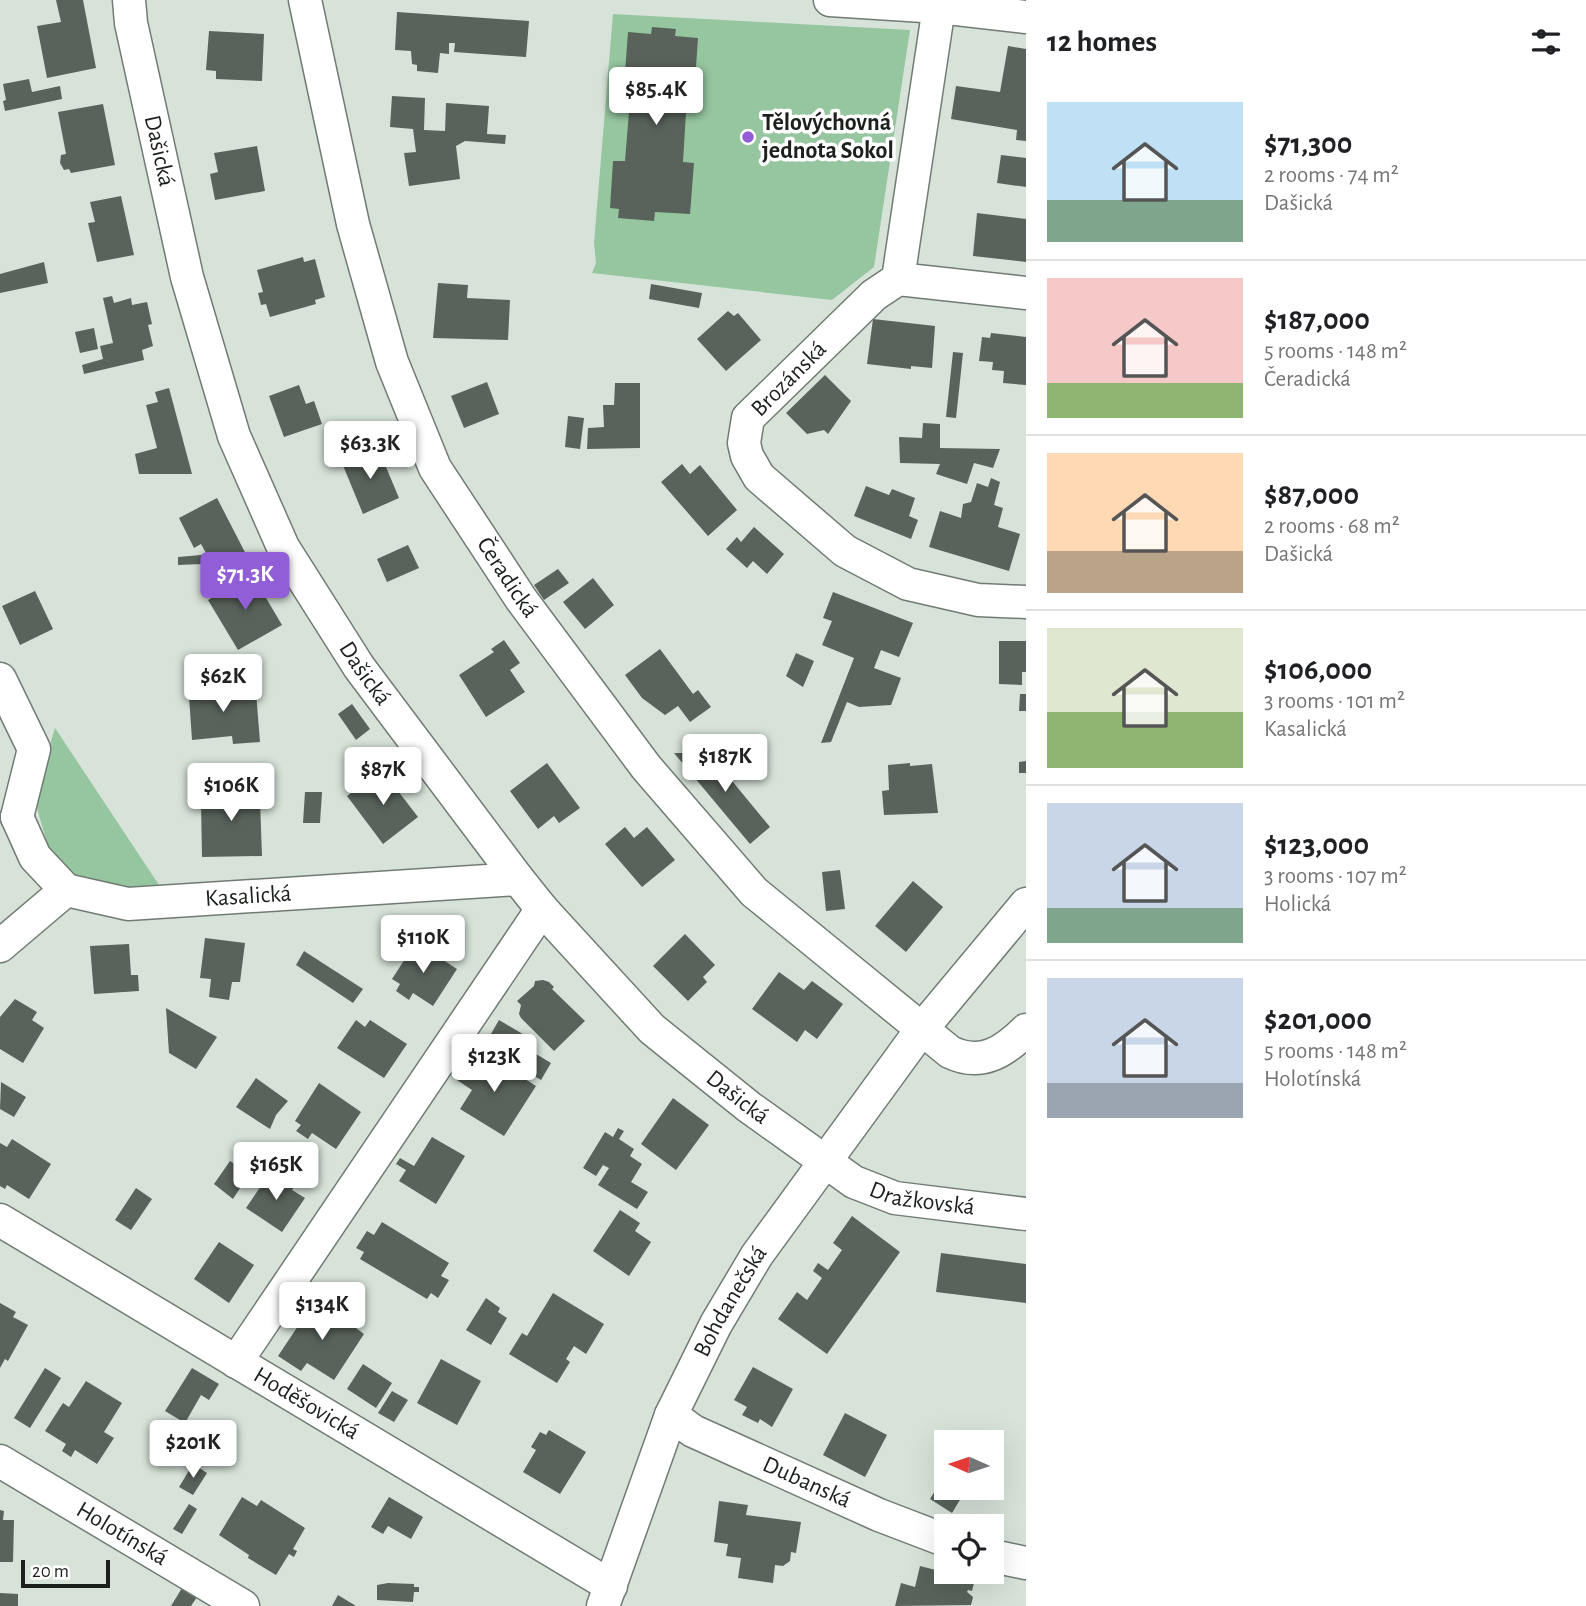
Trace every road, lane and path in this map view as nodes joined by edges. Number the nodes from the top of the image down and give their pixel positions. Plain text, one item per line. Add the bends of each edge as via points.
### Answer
1 (128, 0) edge
2 (305, 0) edge
3 (830, 0) edge
4 (940, 3) edge
5 (1026, 17) edge
6 (898, 279) junction
7 (1026, 293) edge
8 (1026, 602) edge
9 (0, 679) edge
10 (8, 817) edge
11 (517, 878) junction
12 (66, 890) junction
13 (1026, 904) edge
14 (542, 909) junction
15 (0, 946) edge
16 (921, 1030) junction
17 (1026, 1030) edge
18 (826, 1163) junction
19 (1026, 1214) edge
20 (0, 1220) edge
21 (236, 1362) junction
22 (671, 1415) junction
23 (0, 1461) edge
24 (934, 1536) edge
25 (1004, 1558) edge
26 (1026, 1563) edge
27 (607, 1596) edge
28 (243, 1606) edge

1 - 11 street, Dašická via 187,277 234,436 283,547 359,667
2 - 16 street, Čeradická via 357,237 392,362 435,468 521,599 646,767 754,892
3 - 4 street
4 - 5 street
4 - 6 street
6 - 7 street
6 - 8 street, Brozánská via 874,295 748,418 747,456 759,477 845,551 908,584 978,600
9 - 10 street via 34,749
10 - 12 street via 35,857
11 - 12 street, Kasalická via 128,904
11 - 14 street, Dašická
12 - 15 street
13 - 16 street, Bohdanečská
14 - 18 street, Dašická via 652,1029
14 - 21 street
16 - 17 street via 950,1052 970,1058 990,1056 1009,1047
16 - 18 street, Bohdanečská
18 - 19 street, Dražkovská via 854,1182 895,1198
18 - 22 street, Bohdanečská via 750,1266
20 - 21 street, Hoděšovická
21 - 27 street, Hoděšovická
22 - 24 street, Dubanská via 693,1431
22 - 27 street, Bohdanečská
23 - 28 street, Holotínská
25 - 26 street

